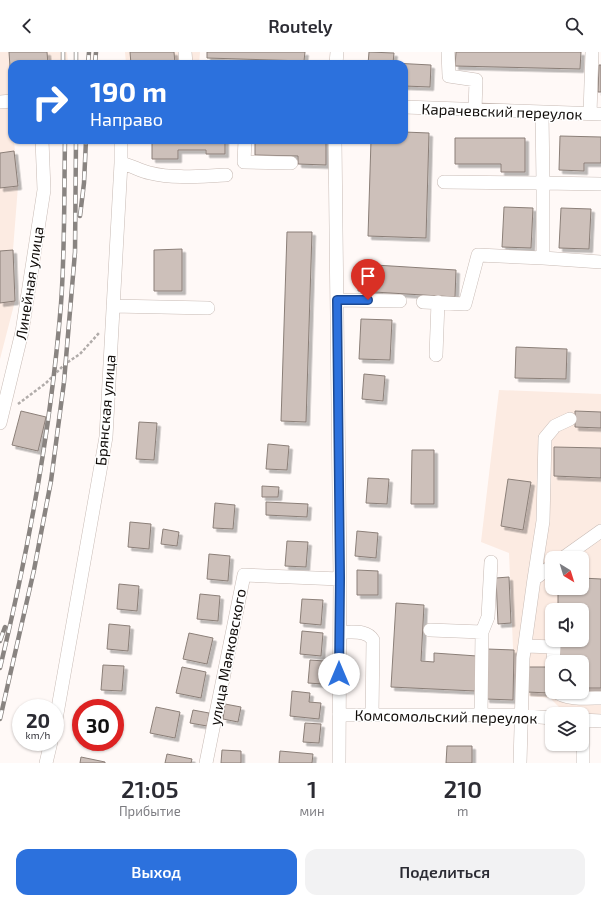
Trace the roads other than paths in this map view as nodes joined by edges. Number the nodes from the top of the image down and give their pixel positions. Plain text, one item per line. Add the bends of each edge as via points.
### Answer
1 (448, 52) edge
2 (592, 52) edge
3 (408, 107) edge
4 (475, 110) junction
5 (542, 113) junction
6 (596, 114) edge
7 (42, 144) edge
8 (121, 144) edge
9 (245, 144) edge
10 (335, 144) edge
11 (121, 163) junction
12 (290, 163) dead end
13 (226, 175) dead end
14 (444, 182) dead end
15 (543, 183) junction
16 (601, 184) edge
17 (544, 258) junction
18 (601, 262) edge
19 (337, 300) junction
20 (400, 301) dead end
21 (424, 302) dead end
22 (438, 302) junction
23 (113, 306) junction
24 (208, 308) dead end
25 (436, 355) dead end
26 (570, 418) dead end
27 (1, 420) edge
28 (601, 531) edge
29 (573, 551) edge
30 (491, 562) dead end
31 (545, 571) edge
32 (340, 578) junction
33 (534, 579) junction
34 (430, 630) dead end
35 (340, 632) junction
36 (482, 632) junction
37 (526, 646) junction
38 (553, 655) edge
39 (589, 698) edge
40 (601, 698) edge
41 (60, 699) edge
42 (339, 715) junction
43 (372, 715) junction
44 (481, 715) junction
45 (521, 716) junction
46 (545, 718) edge
47 (589, 720) edge
48 (601, 721) edge
49 (49, 751) edge
50 (583, 751) edge
51 (46, 763) edge
52 (206, 763) edge
53 (338, 763) edge
54 (520, 763) edge
55 (583, 763) edge

1 - 4 street via 449,76 476,80
2 - 6 street
3 - 4 street, Карачевский переулок
4 - 5 street, Карачевский переулок
5 - 6 street, Карачевский переулок
5 - 15 street
7 - 27 street, Линейная улица via 44,190 22,332
8 - 11 street, Брянская улица
9 - 12 street via 244,162
10 - 19 street
11 - 13 street via 150,173 169,176
11 - 23 street, Брянская улица
14 - 15 street
15 - 16 street
15 - 17 street
17 - 18 street
17 - 22 street via 478,255 465,304
19 - 20 street
19 - 32 street
21 - 22 street
22 - 25 street
23 - 24 street
23 - 41 street, Брянская улица via 106,437
26 - 33 street via 555,426 545,438 543,521
28 - 29 street
30 - 36 street via 488,617
31 - 33 street
32 - 35 street
32 - 52 street, улица Маяковского via 244,575
33 - 37 street
34 - 36 street
35 - 42 street
35 - 43 street via 366,633 373,640
36 - 44 street
37 - 38 street via 554,647
37 - 45 street via 523,658
39 - 40 street
42 - 43 street, Комсомольский переулок
42 - 53 street
43 - 44 street, Комсомольский переулок
44 - 45 street, Комсомольский переулок
45 - 46 street, Комсомольский переулок
45 - 54 street
47 - 48 street
49 - 51 street
50 - 55 street

